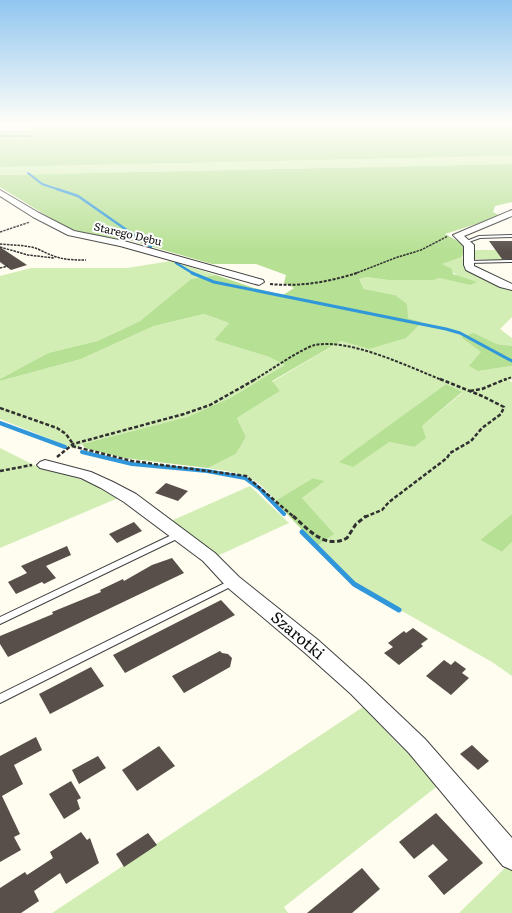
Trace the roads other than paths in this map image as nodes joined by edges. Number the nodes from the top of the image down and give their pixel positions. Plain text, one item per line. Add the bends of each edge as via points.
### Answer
1 (0, 192) edge
2 (512, 214) edge
3 (512, 236) edge
4 (466, 242) junction
5 (512, 261) edge
6 (469, 262) junction
7 (259, 282) road end
8 (510, 286) edge
9 (45, 465) road end
10 (180, 534) junction
11 (233, 582) junction
12 (0, 621) edge
13 (0, 700) edge
14 (512, 858) edge

1 - 7 street, Starego Dębu via 41,218 71,233 121,243
2 - 4 street via 458,235
3 - 4 lane via 479,237
4 - 6 street via 470,247
5 - 6 lane
6 - 8 street via 470,268
9 - 10 street, Szarotki via 86,475 107,485 130,498
10 - 11 street, Szarotki via 209,557
10 - 12 lane
11 - 13 lane
11 - 14 street, Szarotki via 369,698 417,746

